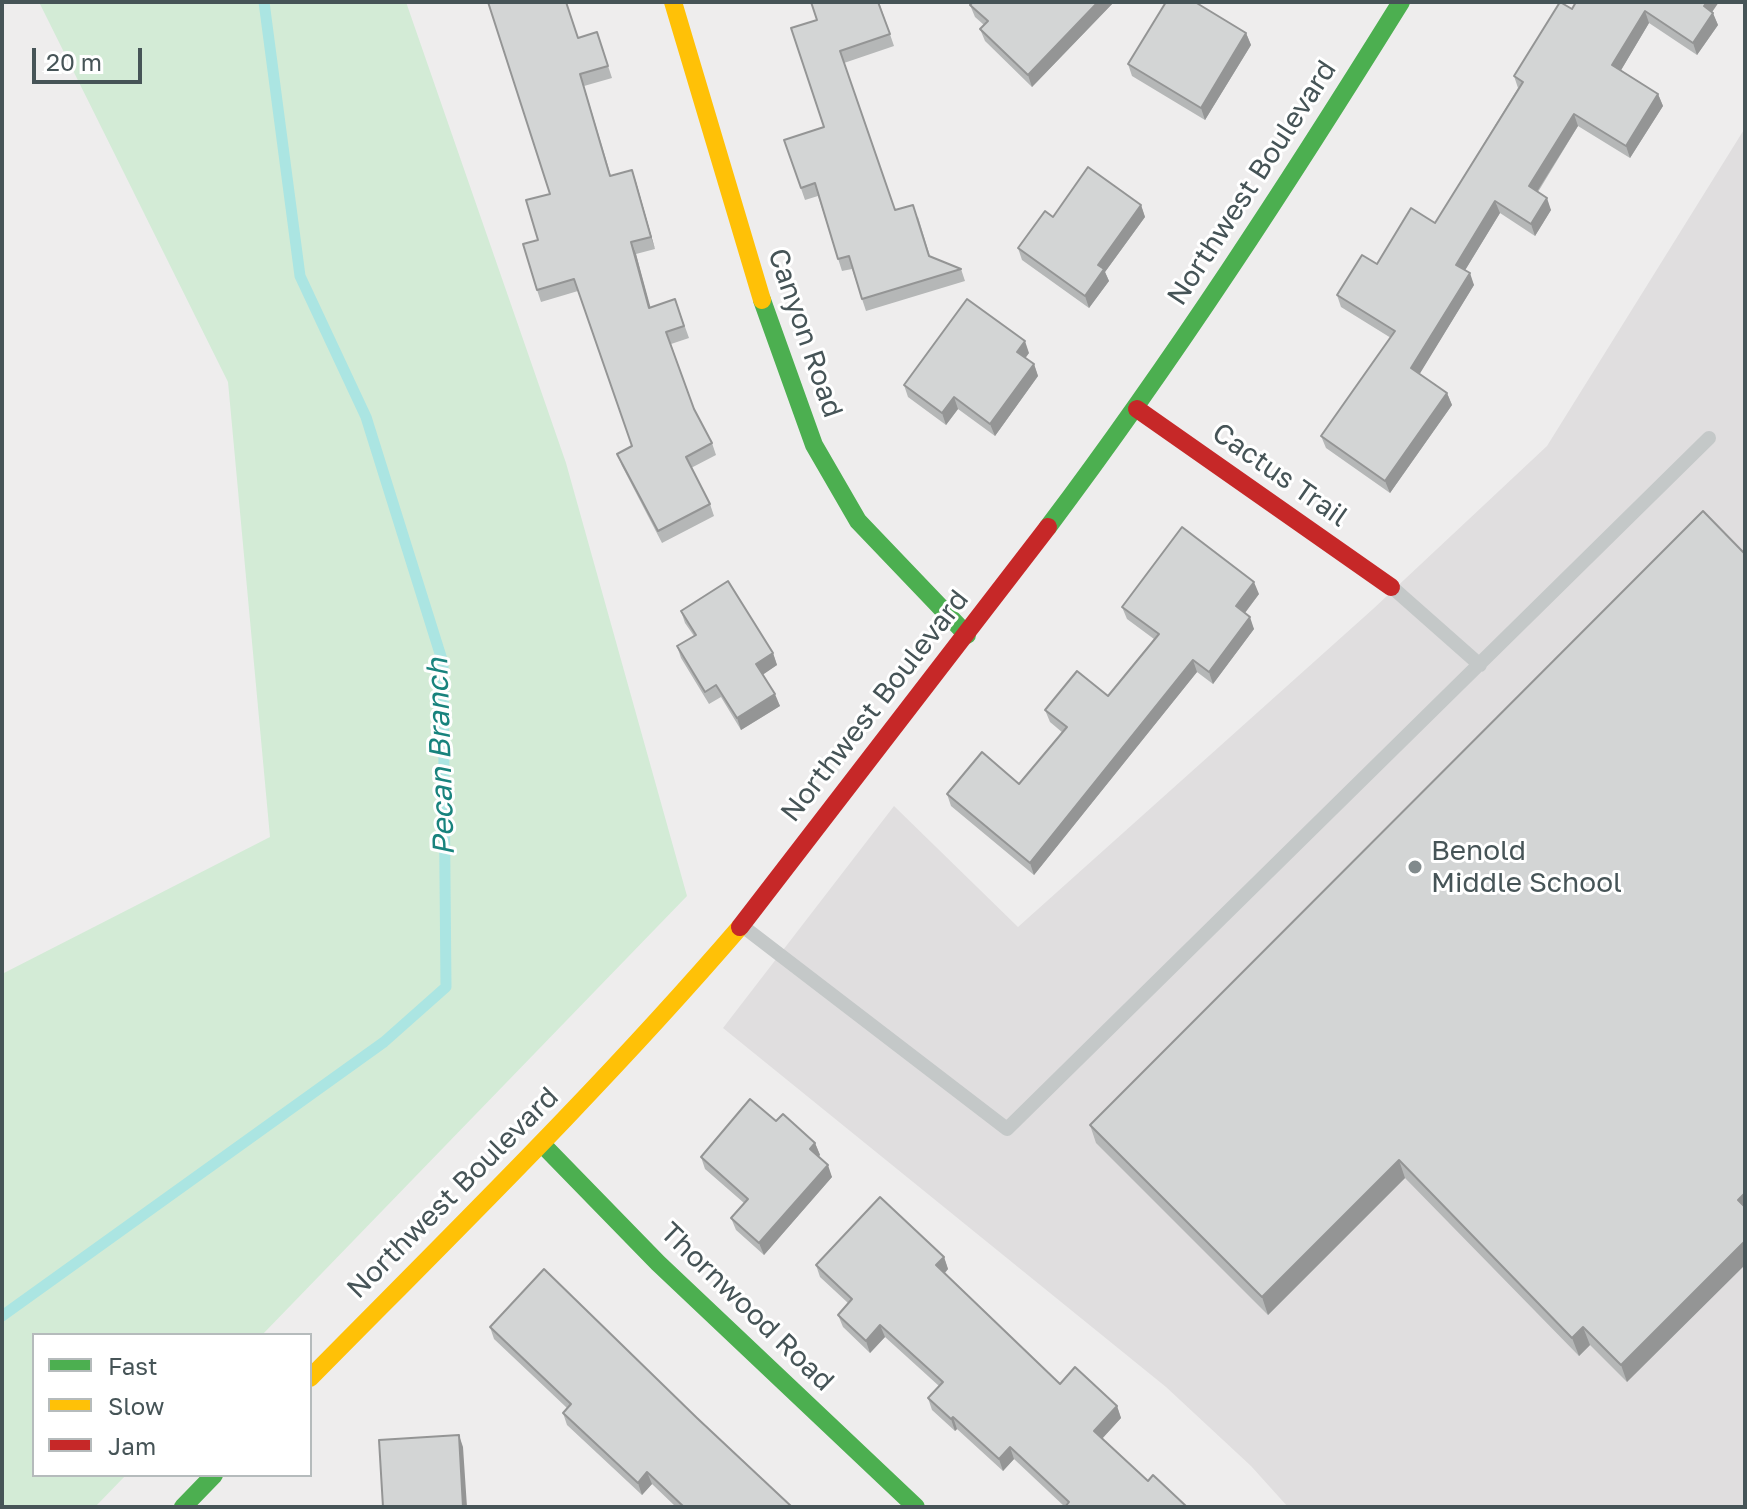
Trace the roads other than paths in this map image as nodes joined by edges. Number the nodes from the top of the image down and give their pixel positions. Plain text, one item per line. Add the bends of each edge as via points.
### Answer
1 (673, 2) edge
2 (1401, 2) edge
3 (1137, 409) junction
4 (1709, 438) dead end
5 (1391, 587) joint
6 (967, 635) junction
7 (1480, 665) junction
8 (741, 926) junction
9 (542, 1144) junction
10 (312, 1376) edge
11 (212, 1477) edge
12 (183, 1507) edge
13 (916, 1507) edge

1 - 6 street, Canyon Road via 776,346 814,445 858,521
2 - 3 street, Northwest Boulevard via 1263,223
3 - 5 street, Cactus Trail
3 - 6 street, Northwest Boulevard
4 - 7 lane
5 - 7 lane
6 - 8 street, Northwest Boulevard
7 - 8 lane via 1007,1129
8 - 9 street, Northwest Boulevard
9 - 10 street, Northwest Boulevard
9 - 13 street, Thornwood Road via 658,1263
11 - 12 street

